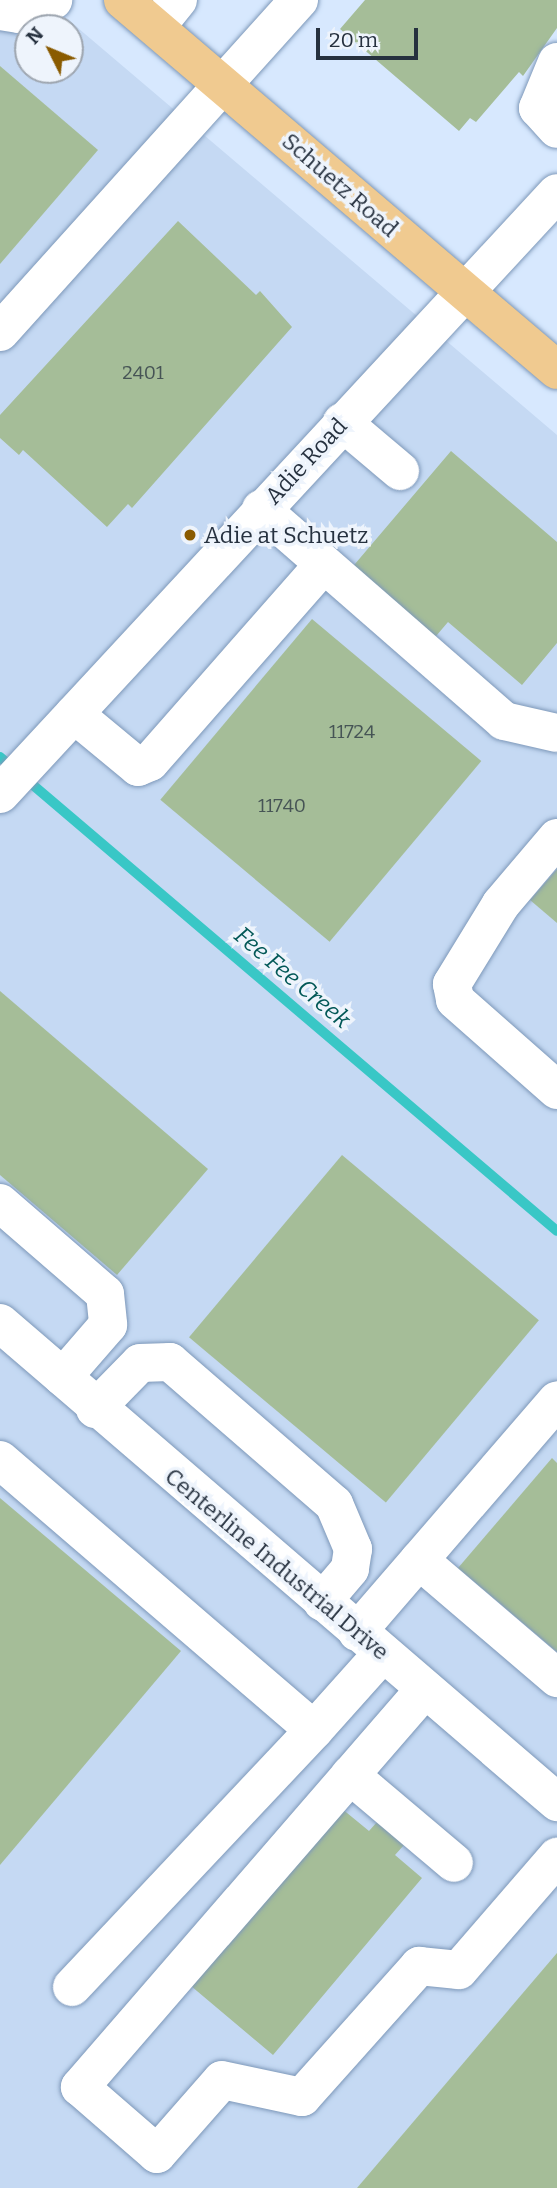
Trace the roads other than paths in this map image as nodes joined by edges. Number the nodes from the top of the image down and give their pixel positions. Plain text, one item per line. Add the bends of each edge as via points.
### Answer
1 (52, 0) edge
2 (123, 0) edge
3 (299, 0) edge
4 (0, 11) edge
5 (167, 14) edge
6 (557, 62) edge
7 (226, 86) junction
8 (557, 129) edge
9 (557, 193) edge
10 (465, 294) junction
11 (0, 332) edge
12 (557, 370) edge
13 (342, 422) junction
14 (400, 471) dead end
15 (261, 509) junction
16 (323, 565) junction
17 (64, 724) junction
18 (557, 733) edge
19 (0, 794) edge
20 (557, 838) edge
21 (557, 1090) edge
22 (0, 1203) edge
23 (0, 1323) edge
24 (62, 1377) junction
25 (557, 1400) edge
26 (95, 1409) junction
27 (0, 1460) edge
28 (419, 1560) junction
29 (322, 1602) junction
30 (369, 1643) junction
31 (557, 1678) edge
32 (425, 1689) junction
33 (314, 1730) junction
34 (349, 1775) junction
35 (557, 1802) edge
36 (557, 1857) edge
37 (454, 1863) dead end
38 (72, 1987) dead end

1 - 4 street via 19,14
2 - 5 main road, Schuetz Road
3 - 7 street
5 - 7 main road, Schuetz Road
6 - 8 street via 538,108
7 - 10 main road, Schuetz Road
7 - 11 street
9 - 10 street, Adie Road
10 - 12 main road, Schuetz Road
10 - 13 street, Adie Road
13 - 14 street
13 - 15 street, Adie Road
15 - 16 street
15 - 17 street, Adie Road
16 - 17 street via 150,762 138,767
16 - 18 street via 504,721
17 - 19 street, Adie Road
20 - 21 street via 501,904 452,984 455,1000
22 - 24 street via 106,1294 111,1308 108,1325
23 - 24 street, Centerline Industrial Drive
24 - 26 street, Centerline Industrial Drive
25 - 28 street
26 - 29 street, Centerline Industrial Drive
26 - 29 street via 140,1363 170,1362 334,1504 353,1549 351,1569
27 - 33 street
28 - 30 street
28 - 31 street
29 - 30 street, Centerline Industrial Drive
30 - 32 street, Centerline Industrial Drive
30 - 33 street
32 - 34 street
32 - 35 street, Centerline Industrial Drive
33 - 38 street
34 - 36 street via 80,2087 157,2154 222,2080 302,2097 419,1966 459,1970
34 - 37 street

